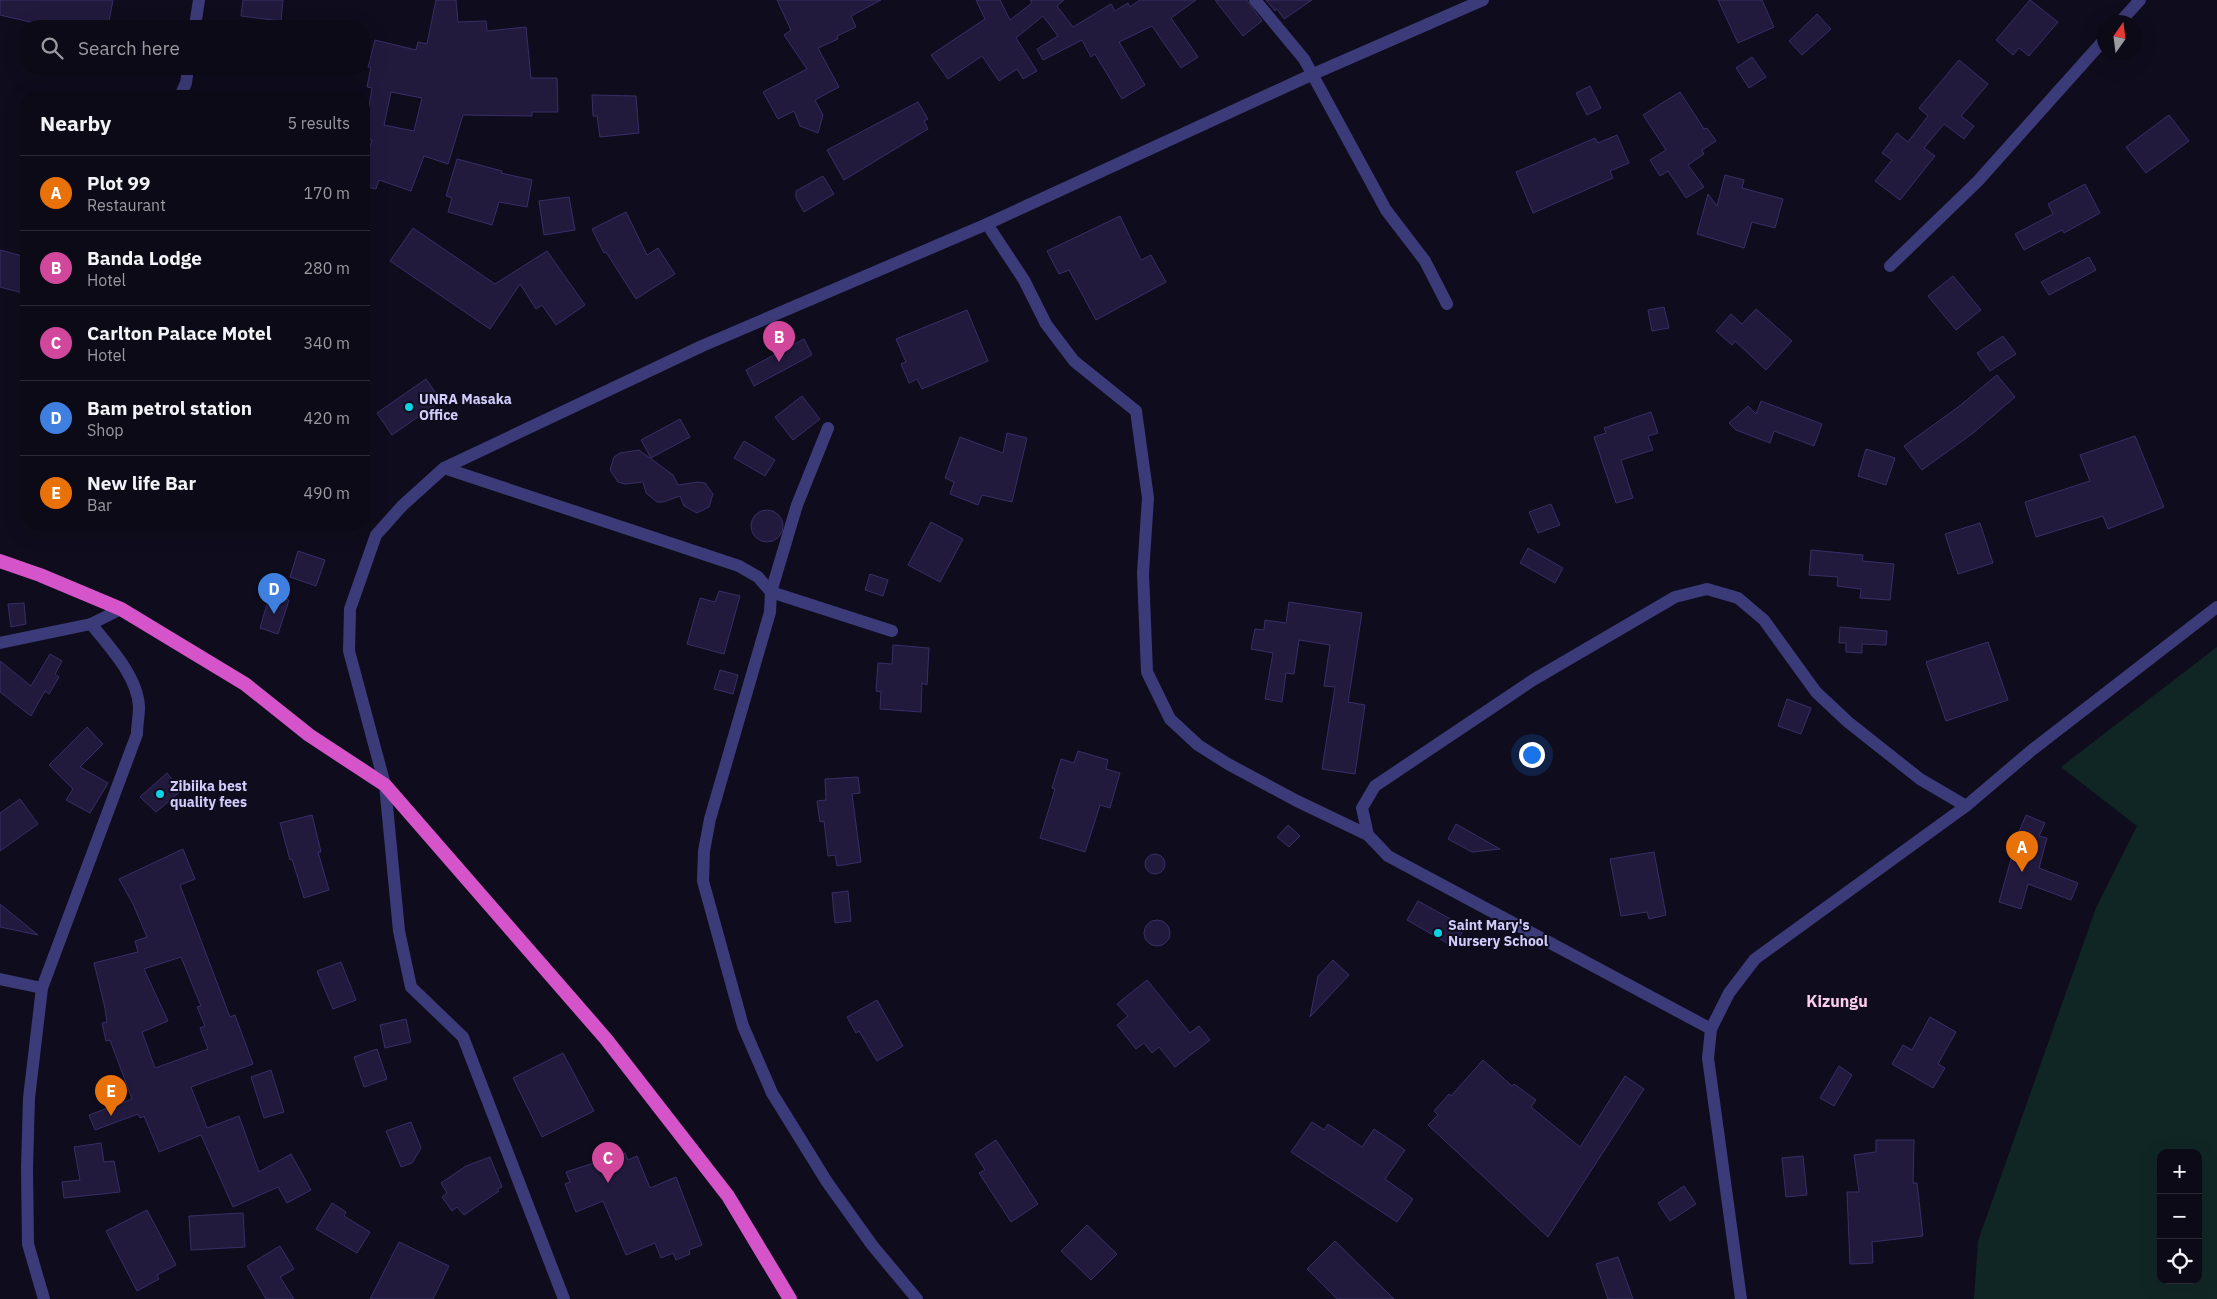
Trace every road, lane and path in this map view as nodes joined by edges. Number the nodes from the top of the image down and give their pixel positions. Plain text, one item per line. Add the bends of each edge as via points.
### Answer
1 (199, 0) edge
2 (1255, 0) edge
3 (1483, 0) edge
4 (2140, 0) edge
5 (2126, 15) edge
6 (196, 20) edge
7 (2097, 48) edge
8 (187, 75) edge
9 (1311, 75) junction
10 (183, 90) edge
11 (987, 224) junction
12 (1890, 266) dead end
13 (1447, 304) dead end
14 (828, 428) dead end
15 (444, 468) junction
16 (0, 561) edge
17 (771, 592) junction
18 (2217, 607) edge
19 (121, 609) junction
20 (91, 624) junction
21 (892, 630) dead end
22 (0, 643) edge
23 (385, 785) junction
24 (1966, 806) junction
25 (1368, 834) junction
26 (0, 979) edge
27 (42, 988) junction
28 (1710, 1029) junction
29 (44, 1299) edge
30 (564, 1299) edge
31 (790, 1299) edge
32 (917, 1299) edge
33 (1741, 1299) edge

1 - 6 street
2 - 9 street via 1304,59
3 - 9 street
4 - 5 street
7 - 12 street via 1978,181
8 - 10 street
9 - 11 street
9 - 13 street via 1386,210 1426,262
11 - 15 street via 702,346
11 - 25 street via 1024,280 1046,324 1074,361 1136,411 1148,498 1143,573 1147,672 1170,719 1198,745 1228,764 1296,801
14 - 17 street via 797,505
15 - 17 street via 739,566 758,577
15 - 23 street via 376,535 350,609 349,651
16 - 19 highway via 40,574
17 - 21 street
17 - 32 street via 770,612 710,819 703,881 743,1026 772,1093 827,1182 872,1245
18 - 24 street via 2032,750
19 - 20 street
19 - 23 highway via 245,684 309,735
20 - 22 street
20 - 27 street via 130,678 139,706 137,734
23 - 30 street via 399,931 411,987 463,1038
23 - 31 highway via 606,1039 728,1196
24 - 25 street via 1920,779 1848,722 1816,692 1764,620 1738,598 1707,589 1676,597 1533,680 1375,786 1362,808
24 - 28 street via 1754,959 1729,993
25 - 28 street via 1388,856
26 - 27 street
27 - 29 street via 30,1098 27,1168 28,1244
28 - 33 street via 1708,1058

